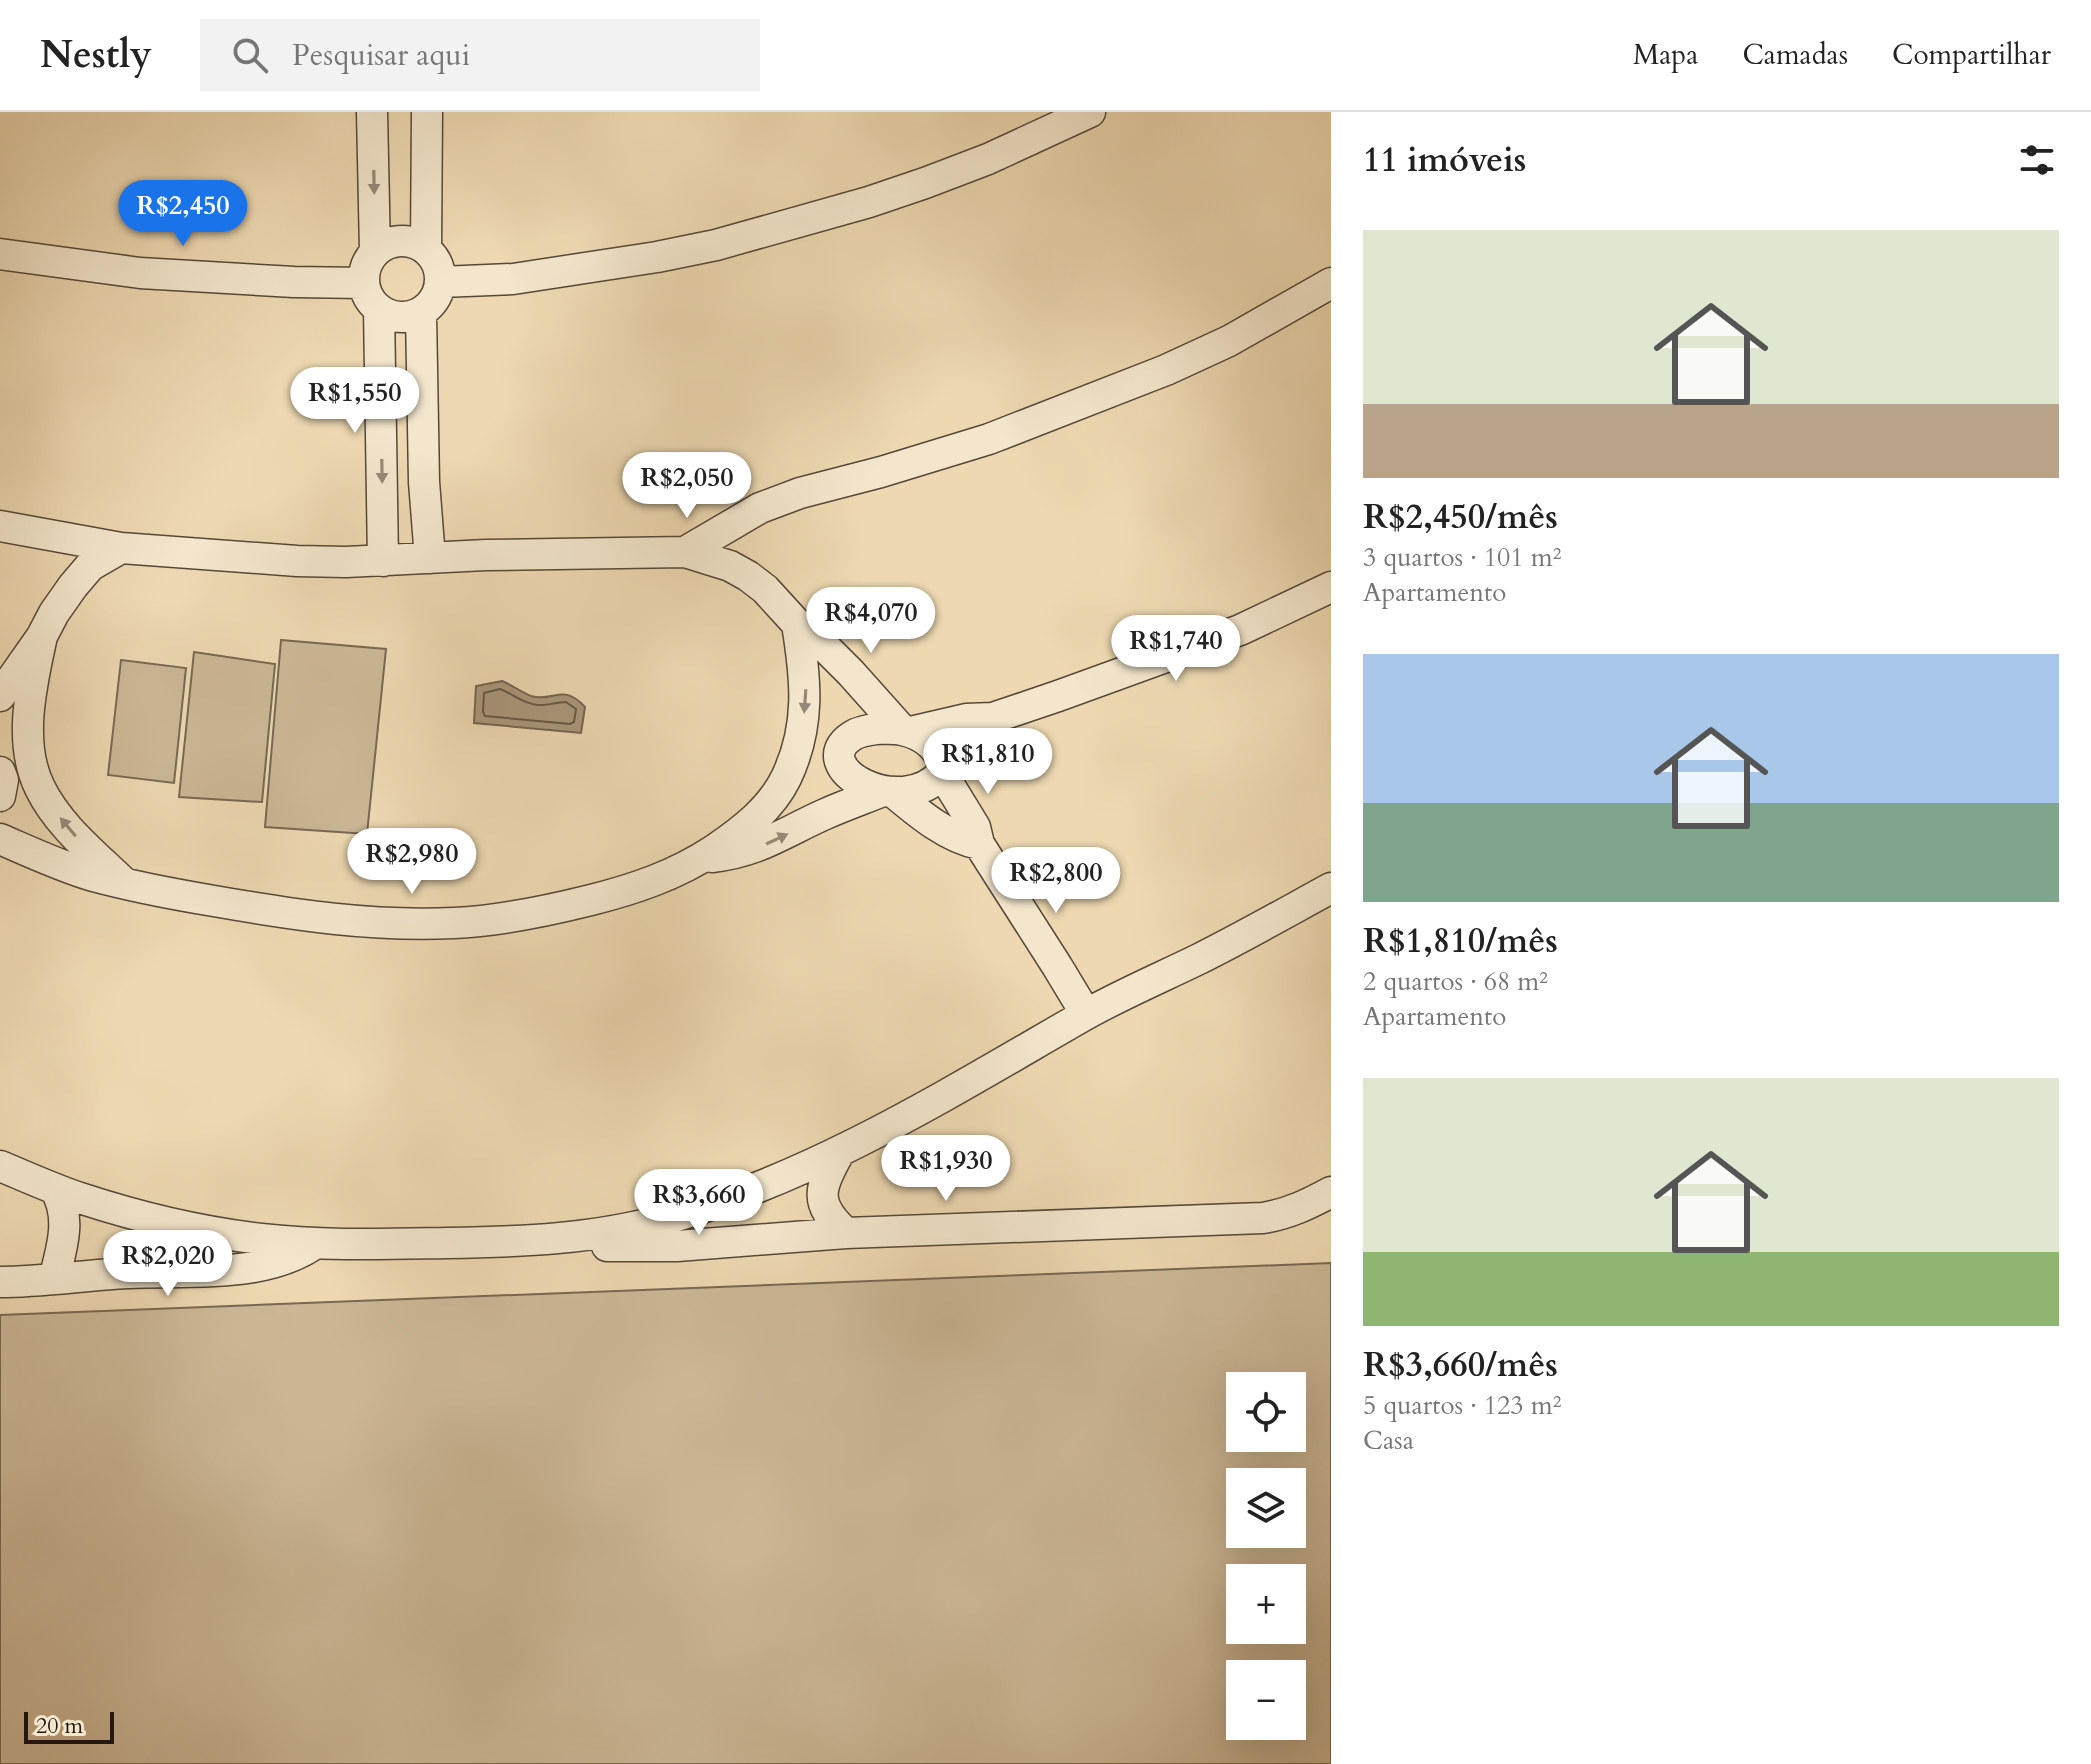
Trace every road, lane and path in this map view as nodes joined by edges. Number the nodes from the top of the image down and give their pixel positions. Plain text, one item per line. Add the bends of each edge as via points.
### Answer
1 (372, 112) edge
2 (427, 112) edge
3 (1090, 112) edge
4 (426, 249) junction
5 (375, 252) junction
6 (0, 254) edge
7 (441, 282) junction
8 (364, 283) junction
9 (1331, 283) edge
10 (379, 309) junction
11 (421, 313) junction
12 (0, 526) edge
13 (121, 548) junction
14 (685, 552) junction
15 (430, 558) junction
16 (383, 561) junction
17 (1331, 587) edge
18 (797, 624) junction
19 (42, 636) junction
20 (0, 696) edge
21 (993, 718) junction
22 (905, 731) junction
23 (942, 771) junction
24 (0, 772) edge
25 (888, 792) junction
26 (0, 796) edge
27 (0, 839) edge
28 (979, 844) junction
29 (702, 857) junction
30 (124, 882) junction
31 (1331, 888) edge
32 (1086, 1014) junction
33 (839, 1153) junction
34 (0, 1166) edge
35 (55, 1189) junction
36 (1331, 1192) edge
37 (846, 1233) junction
38 (564, 1237) junction
39 (315, 1243) junction
40 (54, 1279) junction
41 (0, 1282) edge

1 -> 5 street
2 - 4 street
3 - 7 street via 925,183 716,245 513,279
4 - 5 street via 409,241 391,242
4 - 7 street via 438,264
5 - 8 street via 365,267
6 - 8 street via 140,273
7 - 11 street via 435,300
8 - 10 street
9 - 14 street via 1229,341 1151,376 989,439 760,508
10 - 11 street via 391,317
10 -> 16 street
11 - 15 street
12 - 13 street
13 - 16 street via 297,561
13 - 19 street via 90,566
14 - 15 street
14 - 18 street via 748,576
15 - 16 street
17 - 21 street via 1240,630
18 - 22 street via 836,657
18 -> 29 street via 806,686 793,761 758,816
19 - 20 street
30 -> 19 street via 79,840 39,787 27,721
21 - 22 street
21 - 23 street
22 - 23 street via 930,744 942,760
22 - 25 street via 876,729 852,736 842,746 839,757 845,772
23 - 25 street via 921,788
23 - 28 street via 975,827
24 - 26 street
25 - 28 street via 951,834
29 -> 25 street via 760,846 822,815
27 - 30 street
28 - 32 street
29 - 30 street via 664,877 604,897 456,923 299,915 187,898
31 - 32 street
32 - 33 street
33 - 37 street via 822,1194 825,1210
33 - 38 street via 667,1219
34 - 35 street
35 - 39 street via 215,1233
35 - 40 street via 63,1202 65,1228
36 - 37 street via 1263,1218
37 - 38 street via 651,1246 600,1245
38 - 39 street
39 - 40 street via 291,1257 258,1266
40 - 41 street

